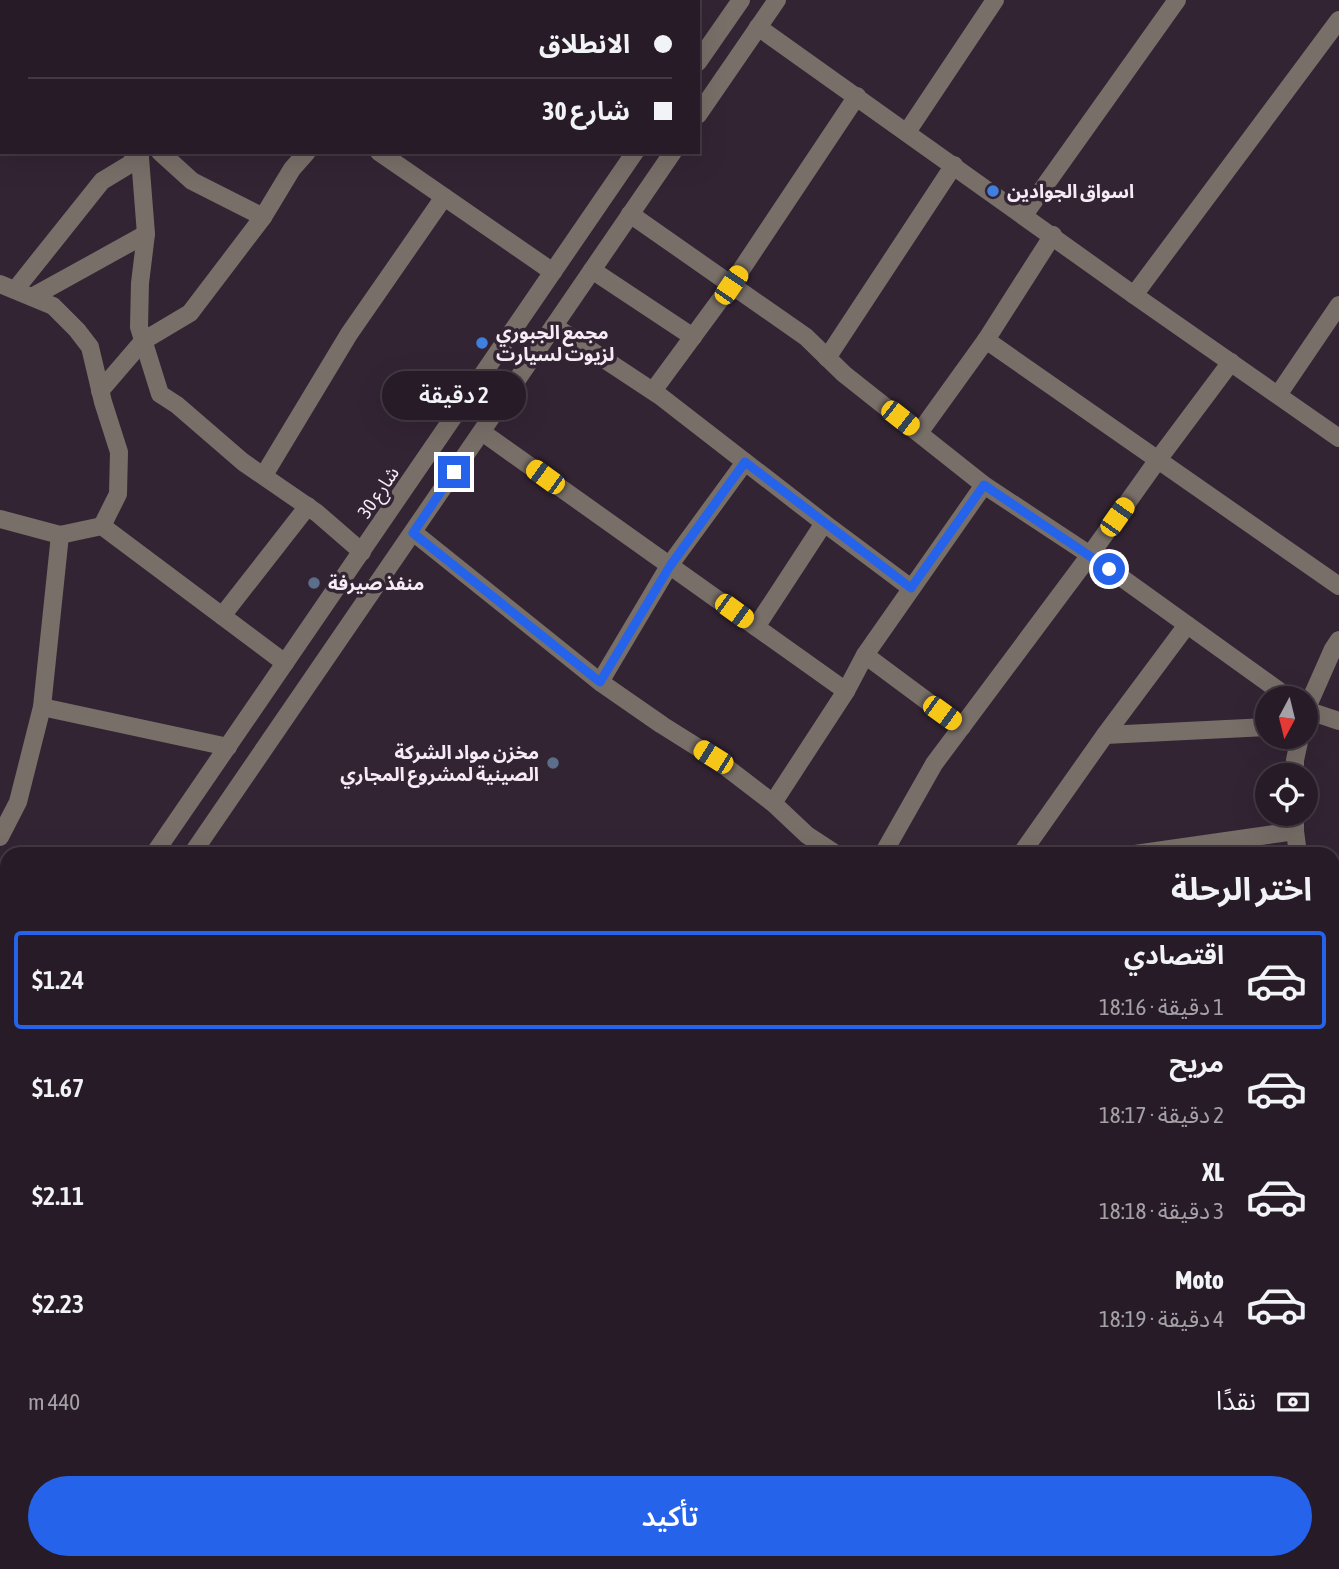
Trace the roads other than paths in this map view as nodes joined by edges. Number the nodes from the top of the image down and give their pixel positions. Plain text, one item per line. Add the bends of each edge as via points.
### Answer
1 (741, 0) edge
2 (777, 0) edge
3 (995, 0) edge
4 (1177, 0) edge
5 (1339, 20) edge
6 (758, 27) junction
7 (700, 59) edge
8 (856, 96) junction
9 (700, 112) edge
10 (907, 132) junction
11 (134, 154) edge
12 (162, 154) edge
13 (305, 154) edge
14 (382, 154) edge
15 (631, 154) edge
16 (672, 154) edge
17 (954, 165) junction
18 (444, 197) junction
19 (630, 215) junction
20 (1024, 215) junction
21 (263, 216) junction
22 (146, 234) junction
23 (1053, 235) junction
24 (592, 270) junction
25 (553, 272) junction
26 (731, 285) junction
27 (8, 287) edge
28 (1134, 295) junction
29 (32, 297) junction
30 (1339, 305) edge
31 (554, 326) junction
32 (693, 337) junction
33 (986, 340) junction
34 (143, 341) junction
35 (827, 358) junction
36 (1231, 362) junction
37 (100, 391) junction
38 (653, 391) junction
39 (1278, 395) junction
40 (482, 432) junction
41 (919, 433) junction
42 (1339, 438) edge
43 (1157, 461) junction
44 (745, 462) junction
45 (264, 475) junction
46 (984, 485) junction
47 (308, 506) junction
48 (0, 519) edge
49 (824, 523) junction
50 (102, 526) junction
51 (413, 533) junction
52 (60, 535) junction
53 (362, 552) junction
54 (1090, 555) junction
55 (670, 566) junction
56 (1339, 586) edge
57 (911, 588) junction
58 (222, 616) junction
59 (1187, 625) junction
60 (756, 627) junction
61 (1339, 639) edge
62 (865, 656) junction
63 (285, 663) junction
64 (600, 682) junction
65 (1272, 686) edge
66 (1317, 686) edge
67 (846, 691) junction
68 (41, 707) junction
69 (1318, 714) edge
70 (1339, 721) edge
71 (962, 727) junction
72 (1255, 728) edge
73 (1105, 736) junction
74 (228, 747) junction
75 (773, 803) junction
76 (1280, 826) edge
77 (1295, 826) edge
78 (0, 837) edge
79 (159, 847) edge
80 (197, 847) edge
81 (825, 847) edge
82 (887, 847) edge
83 (1026, 847) edge
84 (1171, 847) edge
85 (1297, 847) edge

1 - 7 street
2 - 6 street
3 - 10 street
4 - 20 street
5 - 28 street
6 - 8 street
6 - 9 street
8 - 10 street
8 - 26 street
10 - 17 street
11 - 22 street
11 - 27 street via 102,181
12 - 21 street via 192,181
13 - 21 street
14 - 18 street
15 - 25 street, شارع 30
16 - 19 street
17 - 20 street
17 - 35 street
18 - 25 street
18 - 45 street via 349,334
19 - 24 street
19 - 26 street
20 - 23 street
21 - 34 street via 190,313
22 - 29 street
22 - 34 street via 139,327
23 - 28 street
23 - 33 street
24 - 31 street
24 - 32 street
25 - 53 street, شارع 30
26 - 32 street
26 - 35 street via 806,337
27 - 29 street
28 - 36 street
29 - 37 street via 53,306 90,347
30 - 39 street
31 - 38 street
31 - 40 street
32 - 38 street
33 - 41 street
33 - 43 street
34 - 37 street
34 - 45 street via 160,394
35 - 41 street
36 - 39 street
36 - 43 street
37 - 50 street via 119,452 118,494
38 - 44 street
39 - 42 street
40 - 51 street
40 - 55 street
41 - 46 street
43 - 54 street
43 - 56 street
44 - 49 street
44 - 55 street
45 - 47 street
46 - 54 street
46 - 57 street
47 - 53 street
47 - 58 street
48 - 52 street
49 - 57 street
49 - 60 street
50 - 52 street
50 - 58 street
51 - 64 street
51 - 80 street
52 - 68 street
53 - 63 street, شارع 30
54 - 59 street
54 - 71 street
55 - 60 street
55 - 64 street
57 - 62 street
58 - 63 street
59 - 65 street
59 - 73 street
60 - 67 street
61 - 66 street
62 - 67 street
62 - 71 street
63 - 74 street, شارع 30
64 - 75 street
67 - 75 street
68 - 74 street
68 - 78 street via 18,803
69 - 70 street
71 - 82 street via 934,764
72 - 73 street
73 - 83 street
74 - 79 street, شارع 30
75 - 81 street
76 - 84 street
77 - 85 street

